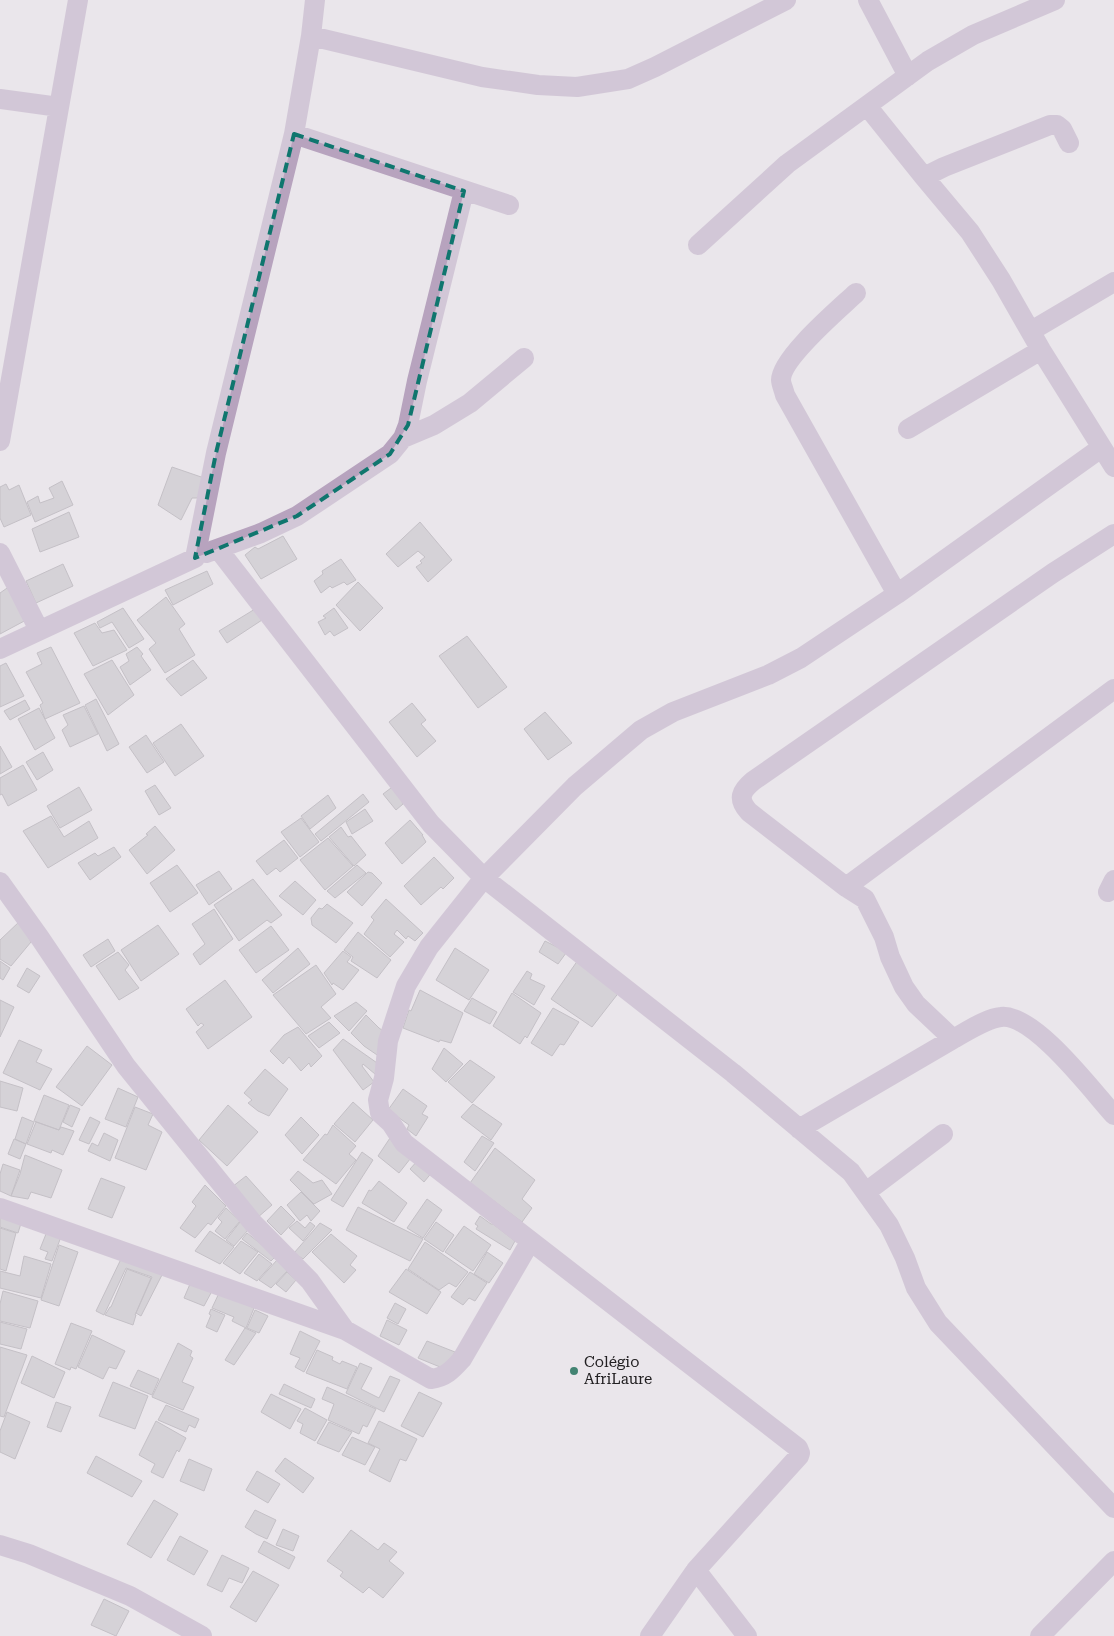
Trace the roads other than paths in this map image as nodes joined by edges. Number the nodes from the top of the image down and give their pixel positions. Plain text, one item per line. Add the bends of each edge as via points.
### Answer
1 (78, 0) edge
2 (315, 0) edge
3 (786, 0) edge
4 (868, 0) edge
5 (1055, 0) edge
6 (311, 36) junction
7 (908, 76) junction
8 (0, 99) edge
9 (867, 106) junction
10 (58, 107) junction
11 (294, 134) junction
12 (1070, 143) dead end
13 (924, 178) junction
14 (464, 191) junction
15 (509, 205) dead end
16 (698, 245) dead end
17 (1114, 282) edge
18 (856, 293) dead end
19 (1031, 331) junction
20 (1041, 350) junction
21 (524, 358) dead end
22 (908, 429) dead end
23 (403, 438) junction
24 (0, 441) edge
25 (1101, 448) junction
26 (1114, 467) edge
27 (1114, 534) edge
28 (218, 549) junction
29 (0, 553) edge
30 (195, 558) junction
31 (897, 594) junction
32 (39, 630) junction
33 (0, 649) edge
34 (1114, 689) edge
35 (484, 878) junction
36 (0, 882) edge
37 (846, 888) junction
38 (952, 1039) junction
39 (1114, 1115) edge
40 (799, 1129) junction
41 (943, 1134) dead end
42 (866, 1192) junction
43 (0, 1208) edge
44 (530, 1242) junction
45 (345, 1330) junction
46 (1114, 1508) edge
47 (0, 1545) edge
48 (1114, 1561) edge
49 (696, 1570) junction
50 (202, 1636) edge
51 (650, 1636) edge
52 (748, 1636) edge
53 (1040, 1636) edge

1 - 10 street
2 - 6 street
3 - 6 street via 655,67 628,78 577,87 482,77
4 - 7 street
5 - 7 street via 973,35
6 - 11 street
7 - 9 street
8 - 10 street
9 - 13 street
9 - 16 street via 787,164
10 - 24 street
11 - 14 street
11 - 30 street via 216,452
12 - 13 street via 1062,129 1050,125
13 - 19 street via 970,232
14 - 15 street
14 - 23 street
17 - 19 street
18 - 31 street via 794,354 784,366 780,380
19 - 20 street
20 - 22 street
20 - 25 street
21 - 23 street via 470,403 434,425
23 - 28 street via 390,454 297,516
25 - 26 street
25 - 31 street
27 - 37 street via 744,788 742,805 749,812
28 - 30 street
28 - 35 street via 430,824
29 - 32 street
30 - 32 street
31 - 35 street via 801,658 768,675 673,712 641,730 575,786
32 - 33 street
34 - 37 street
35 - 40 street via 733,1073
35 - 44 street via 429,947 406,986 388,1041 378,1100 380,1113 404,1143
36 - 45 street via 126,1066 253,1223 310,1281
37 - 38 street via 864,899 904,987 916,1004
38 - 39 street via 1002,1017 1028,1025 1045,1038
38 - 40 street
40 - 42 street via 851,1172
41 - 42 street
42 - 46 street via 889,1225 916,1288 938,1323
43 - 45 street
44 - 45 street via 462,1359 442,1378 431,1379
44 - 49 street via 798,1448 799,1456
47 - 50 street via 130,1596
48 - 53 street
49 - 51 street
49 - 52 street

